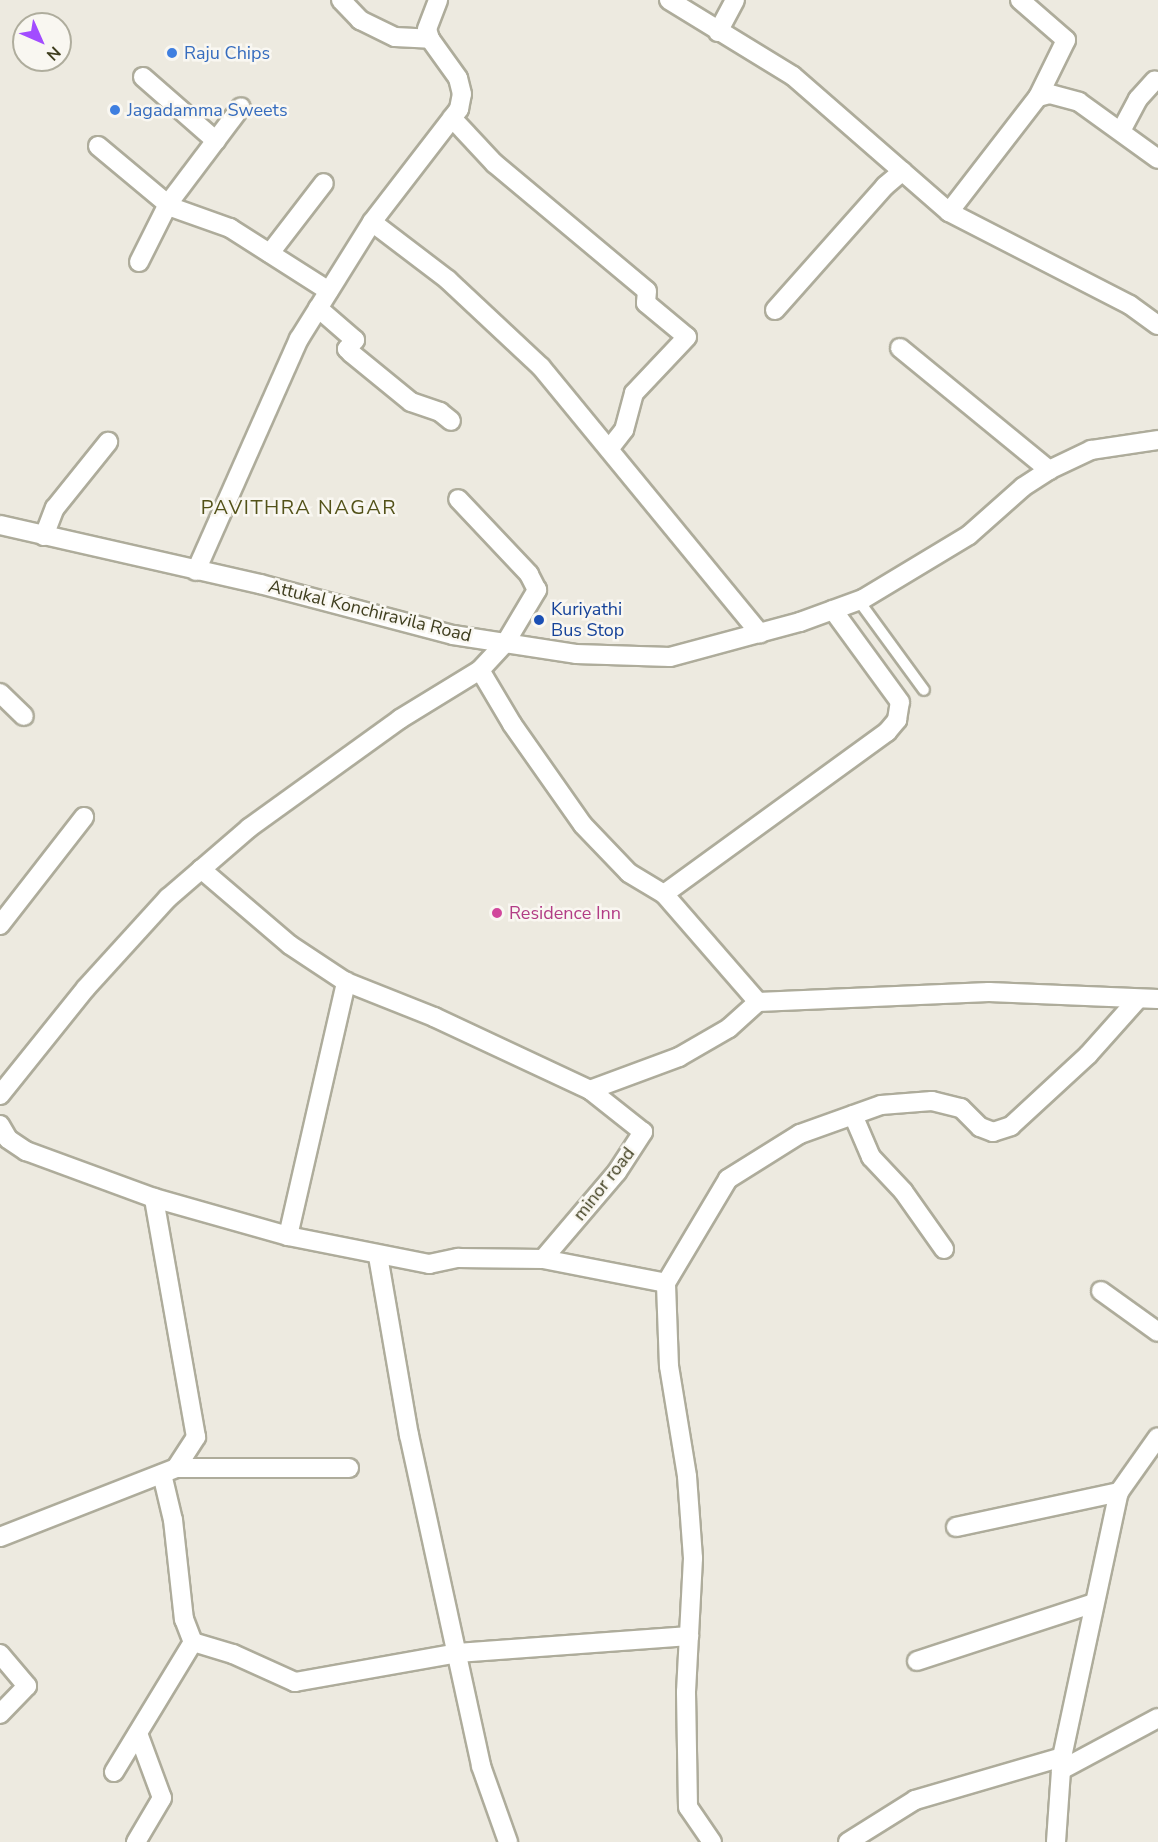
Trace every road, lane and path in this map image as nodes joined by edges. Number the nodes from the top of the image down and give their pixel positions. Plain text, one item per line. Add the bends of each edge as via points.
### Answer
1 (341, 0) edge
2 (438, 0) edge
3 (669, 0) edge
4 (735, 0) edge
5 (1020, 0) edge
6 (718, 32) junction
7 (430, 39) junction
8 (143, 76) dead end
9 (1155, 80) dead end
10 (1038, 97) junction
11 (241, 107) dead end
12 (452, 118) junction
13 (1121, 131) junction
14 (216, 141) junction
15 (99, 146) dead end
16 (1158, 159) edge
17 (903, 171) junction
18 (324, 183) dead end
19 (168, 204) junction
20 (949, 212) junction
21 (372, 222) junction
22 (270, 253) junction
23 (139, 262) dead end
24 (329, 291) junction
25 (318, 308) junction
26 (775, 310) dead end
27 (1158, 325) edge
28 (900, 348) dead end
29 (451, 421) dead end
30 (1158, 440) edge
31 (108, 442) dead end
32 (609, 449) junction
33 (1049, 470) junction
34 (458, 499) dead end
35 (0, 525) edge
36 (44, 536) junction
37 (196, 571) junction
38 (858, 601) junction
39 (834, 610) junction
40 (760, 634) junction
41 (506, 642) junction
42 (480, 670) junction
43 (924, 690) dead end
44 (0, 693) edge
45 (24, 717) dead end
46 (84, 817) dead end
47 (201, 869) junction
48 (664, 894) junction
49 (0, 925) edge
50 (346, 982) junction
51 (1138, 999) junction
52 (1158, 999) edge
53 (758, 1002) junction
54 (590, 1090) junction
55 (0, 1095) edge
56 (854, 1115) junction
57 (0, 1125) edge
58 (154, 1198) junction
59 (288, 1236) junction
60 (944, 1248) dead end
61 (378, 1256) junction
62 (543, 1259) junction
63 (666, 1283) junction
64 (1101, 1291) dead end
65 (1158, 1332) edge
66 (1158, 1437) edge
67 (349, 1468) dead end
68 (169, 1471) junction
69 (1119, 1492) junction
70 (956, 1527) dead end
71 (0, 1537) edge
72 (1095, 1604) junction
73 (689, 1636) junction
74 (193, 1642) junction
75 (457, 1653) junction
76 (0, 1654) edge
77 (916, 1661) dead end
78 (0, 1714) edge
79 (1158, 1718) edge
80 (138, 1732) junction
81 (1062, 1763) junction
82 (114, 1772) dead end
83 (136, 1842) edge
84 (508, 1842) edge
85 (712, 1842) edge
86 (848, 1842) edge
87 (1056, 1842) edge

1 - 7 street via 360,20 395,37
2 - 7 street via 427,28
3 - 6 street
4 - 6 street
5 - 10 street via 1066,40
6 - 17 street via 793,76
7 - 12 street via 458,78 462,94
8 - 14 street
9 - 13 street via 1138,99
10 - 13 street via 1062,95
10 - 20 street
11 - 14 street
12 - 21 street
12 - 32 street via 494,163 647,291 646,303 687,337 634,393 624,430
13 - 16 street
14 - 19 street
15 - 19 street
17 - 20 street
17 - 26 street via 885,186
18 - 22 street
19 - 22 street via 230,228
19 - 23 street
20 - 27 street via 1130,305
21 - 24 street
21 - 32 street via 448,280 541,368
22 - 24 street
24 - 25 street
25 - 29 street via 355,340 347,349 351,353 411,402 440,412
25 - 37 street via 299,339
28 - 33 street
30 - 33 street, Attukal Konchiravila Road via 1091,450
31 - 36 street via 55,508
32 - 40 street
33 - 38 street, Attukal Konchiravila Road via 960,541
34 - 41 street via 529,574 537,590
35 - 36 street, Attukal Konchiravila Road
36 - 37 street, Attukal Konchiravila Road
37 - 41 street, Attukal Konchiravila Road via 453,635
38 - 39 street, Attukal Konchiravila Road
38 - 43 lane
39 - 40 street, Attukal Konchiravila Road
39 - 48 street via 900,702 897,720 887,732
40 - 41 street, Attukal Konchiravila Road via 670,657 576,654
41 - 42 street
42 - 47 street via 400,718 249,828
42 - 48 street via 512,724 583,825 629,873
44 - 45 street
46 - 49 street
47 - 50 street via 290,945
47 - 55 street via 168,898 87,988
48 - 53 street
50 - 54 street via 434,1017
50 - 59 street
51 - 52 street
51 - 53 street via 989,992
51 - 56 street via 1088,1055 1011,1126 993,1132 961,1108 932,1101 881,1105
53 - 54 street via 729,1028 679,1057
54 - 62 street, minor road via 643,1132 617,1172
56 - 60 street via 871,1157 903,1191
56 - 63 street via 800,1134 728,1179
57 - 58 street via 8,1139 26,1151
58 - 59 street
58 - 68 street via 196,1437
59 - 61 street
61 - 62 street via 429,1264 458,1258
61 - 75 street via 409,1435
62 - 63 street
63 - 73 street via 669,1366 687,1476 693,1558
64 - 65 street
66 - 69 street
67 - 68 street
68 - 71 street
68 - 74 street via 184,1618
69 - 70 street
69 - 72 street
72 - 77 street
72 - 81 street
73 - 75 street
73 - 85 street via 688,1808
74 - 75 street via 233,1654 295,1682
74 - 80 street
75 - 84 street via 481,1766
76 - 78 street via 27,1686
79 - 81 street
80 - 82 street
80 - 83 street via 162,1798
81 - 86 street via 915,1800
81 - 87 street

